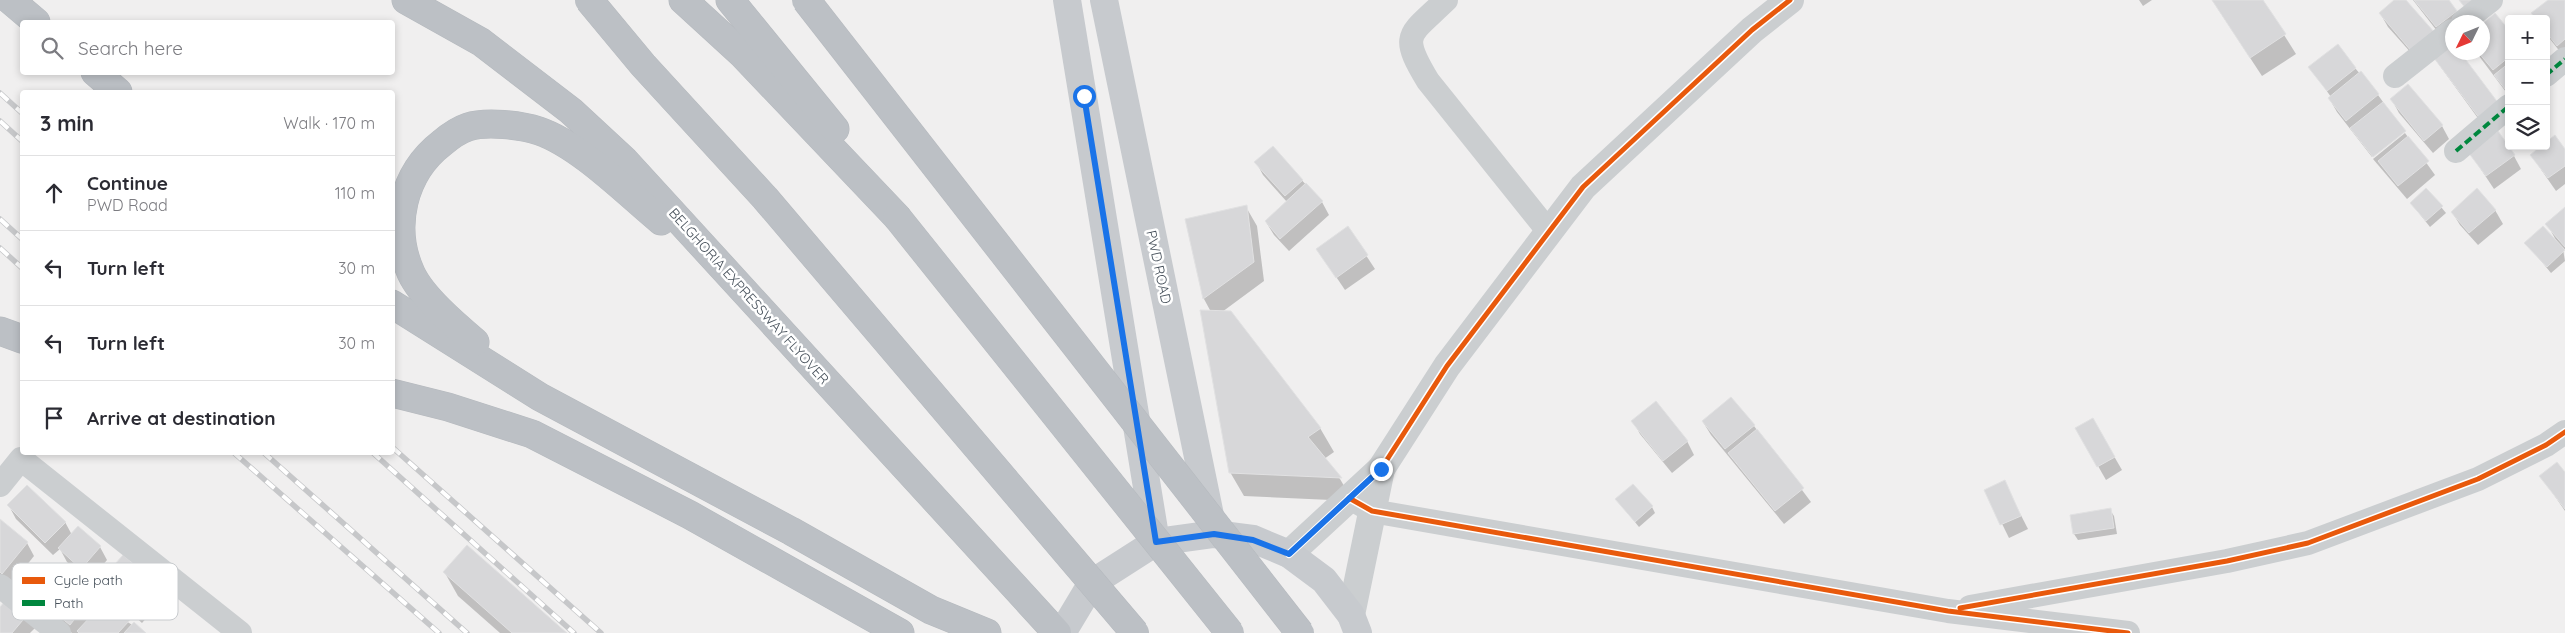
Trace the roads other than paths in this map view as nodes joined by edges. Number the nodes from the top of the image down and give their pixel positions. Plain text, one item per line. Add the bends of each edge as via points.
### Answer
1 (10, 0) edge
2 (406, 0) edge
3 (589, 0) edge
4 (683, 0) edge
5 (730, 0) edge
6 (806, 0) edge
7 (1067, 0) edge
8 (1104, 0) edge
9 (1446, 0) edge
10 (1790, 0) edge
11 (2491, 0) edge
12 (2472, 15) edge
13 (34, 20) edge
14 (2445, 37) edge
15 (2565, 59) edge
16 (2550, 72) edge
17 (98, 75) edge
18 (2395, 76) dead end
19 (116, 90) edge
20 (2505, 109) edge
21 (2456, 151) dead end
22 (897, 217) junction
23 (1549, 232) junction
24 (732, 279) junction
25 (395, 306) edge
26 (0, 331) edge
27 (20, 338) edge
28 (395, 394) edge
29 (540, 396) junction
30 (2565, 432) edge
31 (24, 456) edge
32 (1381, 469) junction
33 (0, 485) edge
34 (1349, 498) junction
35 (1372, 511) junction
36 (1214, 534) junction
37 (1156, 542) junction
38 (1289, 554) junction
39 (155, 563) edge
40 (178, 582) edge
41 (0, 586) edge
42 (12, 596) edge
43 (1948, 611) junction
44 (43, 620) edge
45 (1355, 624) edge
46 (59, 633) edge
47 (240, 633) edge
48 (900, 633) edge
49 (987, 633) edge
50 (1057, 633) edge
51 (1062, 633) edge
52 (1134, 633) edge
53 (1230, 633) edge
54 (1300, 633) edge
55 (2128, 633) edge

1 - 13 highway
2 - 24 highway, BELGHORIA EXPRESSWAY FLYOVER via 481,42 571,111 625,161
3 - 52 highway, bridge via 643,65 765,198
4 - 22 highway via 742,54
5 - 22 highway via 838,133
6 - 54 highway, bridge
7 - 37 main road
8 - 36 main road, PWD ROAD
9 - 23 street via 1414,32 1409,43 1412,55 1428,81
10 - 23 street via 1752,30 1583,187
11 - 12 street
14 - 18 street
15 - 16 street
17 - 19 highway
20 - 21 street
22 - 53 highway, bridge
23 - 32 street via 1447,366
24 - 29 highway via 558,139 539,131 505,125 468,127 450,136 421,163 411,180 401,217 405,255 421,290 472,339
24 - 50 highway, BELGHORIA EXPRESSWAY FLYOVER
25 - 29 highway
26 - 27 highway
28 - 48 highway via 494,420 547,441 690,515
29 - 49 highway via 931,610
30 - 43 street via 2478,479 2308,543 2227,561
31 - 33 street
31 - 39 street
32 - 34 street
32 - 35 street
34 - 35 street
34 - 38 street
35 - 43 street
35 - 45 street
36 - 37 main road
36 - 38 main road via 1253,540
37 - 51 main road via 1092,583
38 - 45 main road via 1324,580
40 - 47 street
41 - 42 street
43 - 55 street
44 - 46 street

